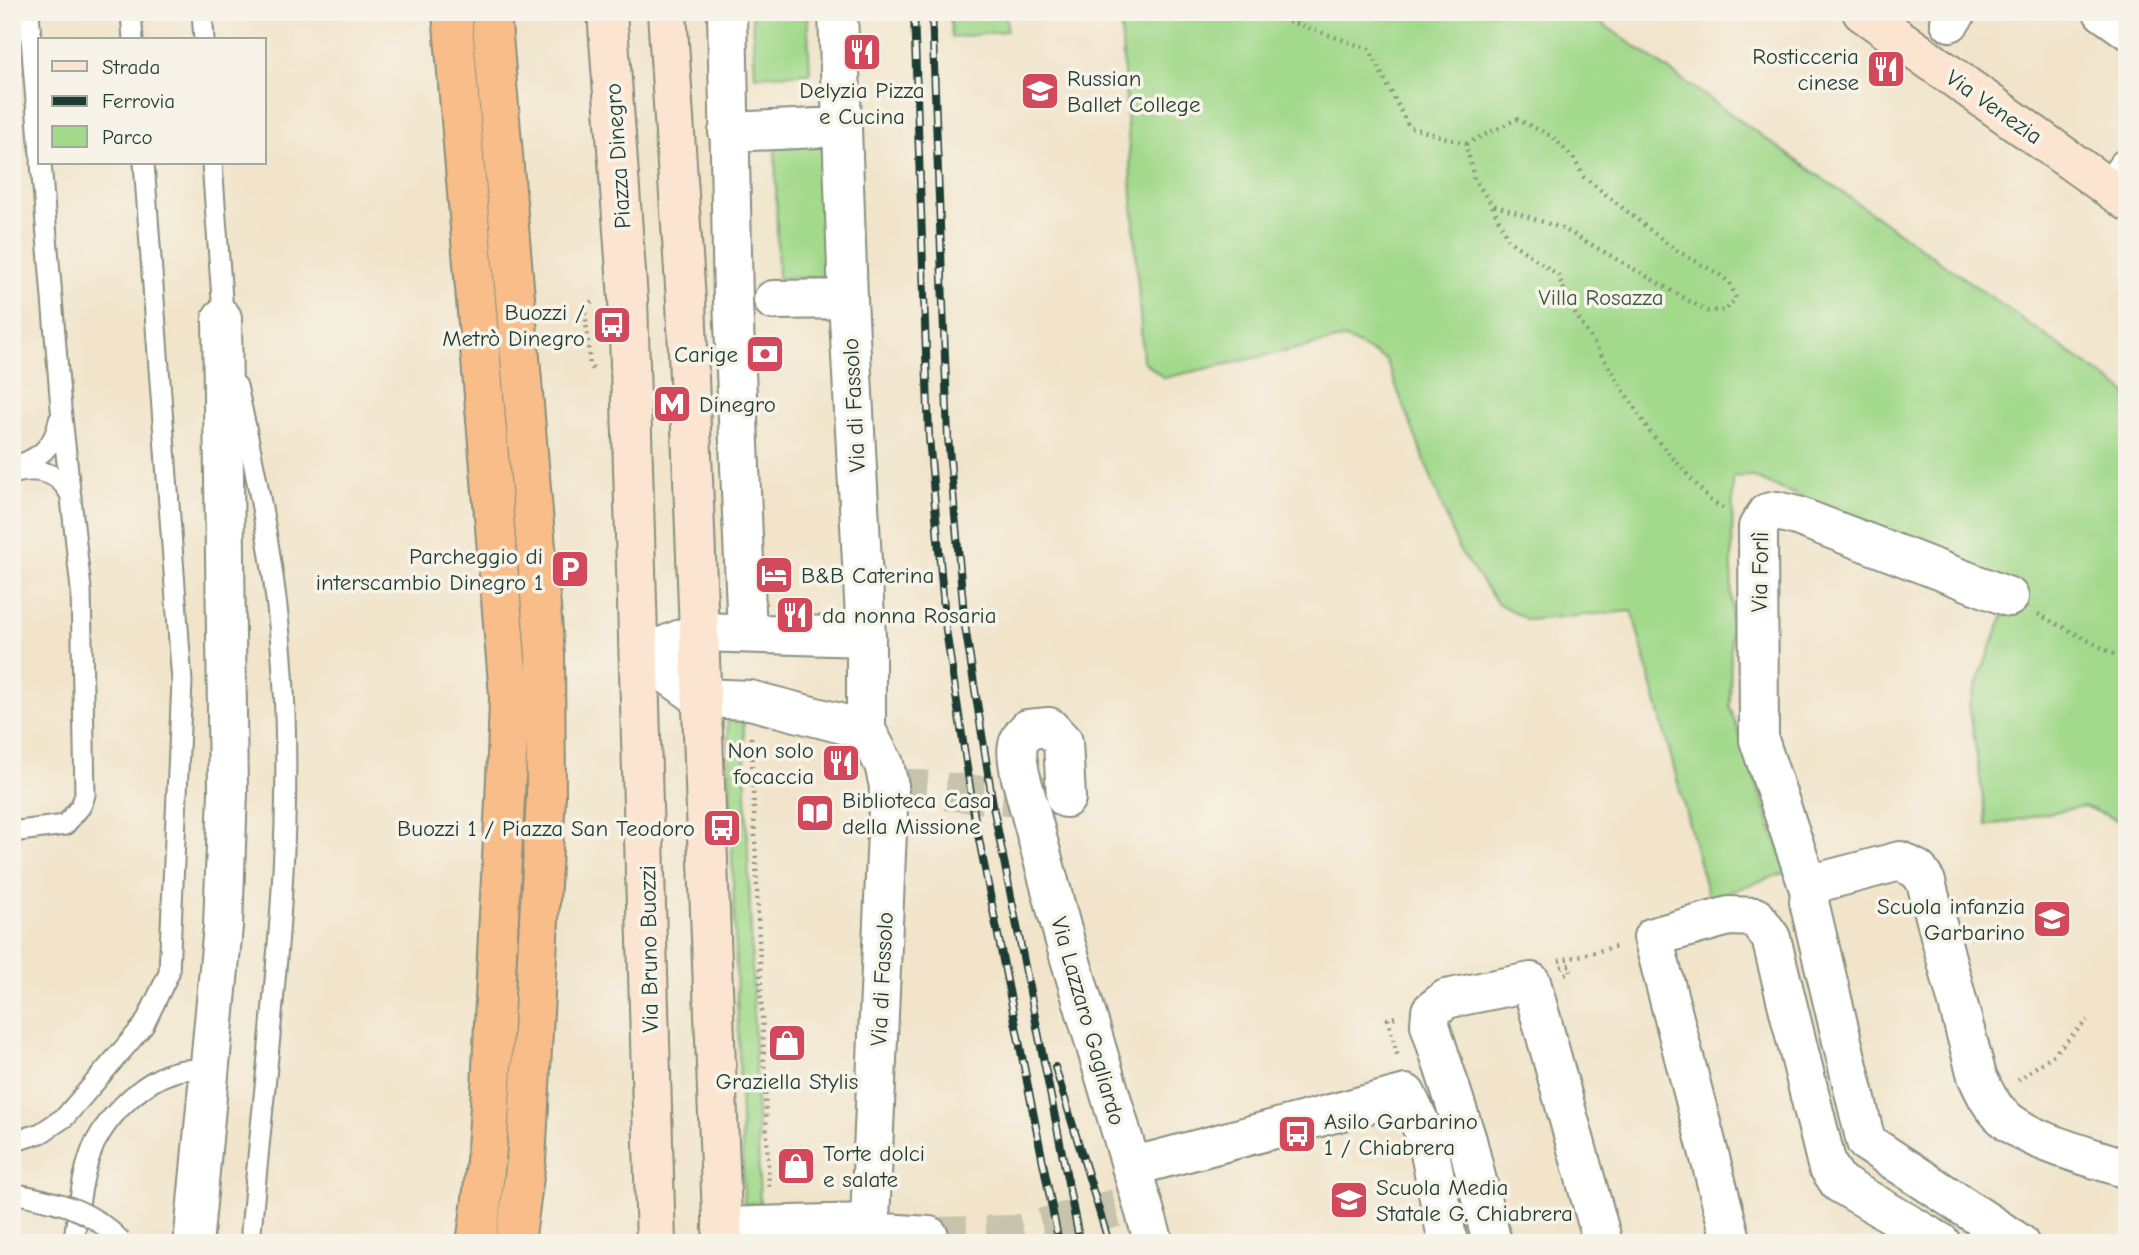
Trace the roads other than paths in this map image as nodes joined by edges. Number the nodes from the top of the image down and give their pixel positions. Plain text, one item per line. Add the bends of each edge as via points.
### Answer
1 (29, 12) edge
2 (131, 12) edge
3 (202, 12) edge
4 (452, 12) edge
5 (491, 12) edge
6 (607, 12) edge
7 (667, 12) edge
8 (727, 12) edge
9 (838, 12) edge
10 (1862, 12) edge
11 (2103, 12) edge
12 (2127, 29) edge
13 (133, 38) edge
14 (204, 38) edge
15 (842, 127) junction
16 (38, 128) edge
17 (728, 132) junction
18 (41, 164) edge
19 (144, 164) edge
20 (212, 164) edge
21 (2122, 186) edge
22 (628, 299) joint
23 (848, 299) junction
24 (755, 300) junction
25 (222, 318) junction
26 (61, 408) junction
27 (12, 467) edge
28 (12, 474) edge
29 (73, 500) junction
30 (2009, 597) road end
31 (699, 632) junction
32 (747, 633) junction
33 (866, 637) junction
34 (641, 655) junction
35 (701, 698) junction
36 (866, 730) junction
37 (1066, 797) dead end
38 (12, 832) edge
39 (1810, 892) junction
40 (211, 1070) junction
41 (12, 1142) edge
42 (2127, 1169) edge
43 (1129, 1192) junction
44 (12, 1193) edge
45 (869, 1232) edge
46 (194, 1235) dead end
47 (723, 1235) edge
48 (249, 1239) edge
49 (122, 1242) edge
50 (73, 1243) edge
51 (476, 1243) edge
52 (514, 1243) edge
53 (656, 1243) edge
54 (929, 1243) edge
55 (1154, 1243) edge
56 (1448, 1243) edge
57 (1492, 1243) edge
58 (1603, 1243) edge
59 (1732, 1243) edge
60 (1941, 1243) edge
61 (2019, 1243) edge

1 - 16 lane
2 - 13 lane
3 - 14 lane
4 - 51 highway via 509,695 490,1103
5 - 52 highway via 545,655 546,795 540,912 526,1161
6 - 22 main road, Piazza Dinegro
7 - 31 main road via 681,213
8 - 17 street
9 - 15 street
10 - 21 main road, Via Venezia
11 - 12 street
15 - 17 street
15 - 23 street
17 - 24 street via 731,208
18 - 26 lane
19 - 41 lane via 181,682 169,973 139,1033 65,1116 41,1133
20 - 25 lane
22 - 34 main road, Via Bruno Buozzi
23 - 24 street
23 - 33 street, Via di Fassolo
24 - 32 street
25 - 40 street via 228,792
25 - 48 lane via 264,504 283,673 282,875
26 - 27 lane via 51,445 41,456
26 - 29 lane
28 - 29 lane via 39,470 53,475 65,483
29 - 38 lane via 81,589 85,794 65,825
30 - 39 street, Via Forlì via 1804,518 1777,511 1762,518 1758,527 1759,740
31 - 32 street
31 - 34 street
31 - 35 main road
32 - 33 street
33 - 36 street, Via di Fassolo
34 - 35 street
34 - 53 main road, Via Bruno Buozzi
35 - 36 street via 750,700
35 - 47 main road
36 - 45 street, Via di Fassolo via 884,764 889,786
37 - 43 street, Via Lazzaro Gagliardo via 1063,742 1049,727 1028,729 1019,737 1016,749
39 - 42 street via 1820,883 1899,861 1918,870 1927,882 1977,1076 1989,1102 2028,1133
39 - 61 street via 1866,1142
40 - 46 street
40 - 50 lane via 181,1070 161,1077 138,1092 103,1130 90,1158
43 - 55 street, Via Lazzaro Gagliardo
43 - 56 street via 1406,1094 1427,1139
44 - 49 lane, bridge via 76,1207 95,1217
45 - 47 street via 771,1225
45 - 54 street via 929,1236
57 - 58 street via 1467,1140 1430,1025 1431,1011 1446,999 1545,971
59 - 60 street via 1653,937 1729,916 1756,917 1771,939 1827,1166 1839,1183

